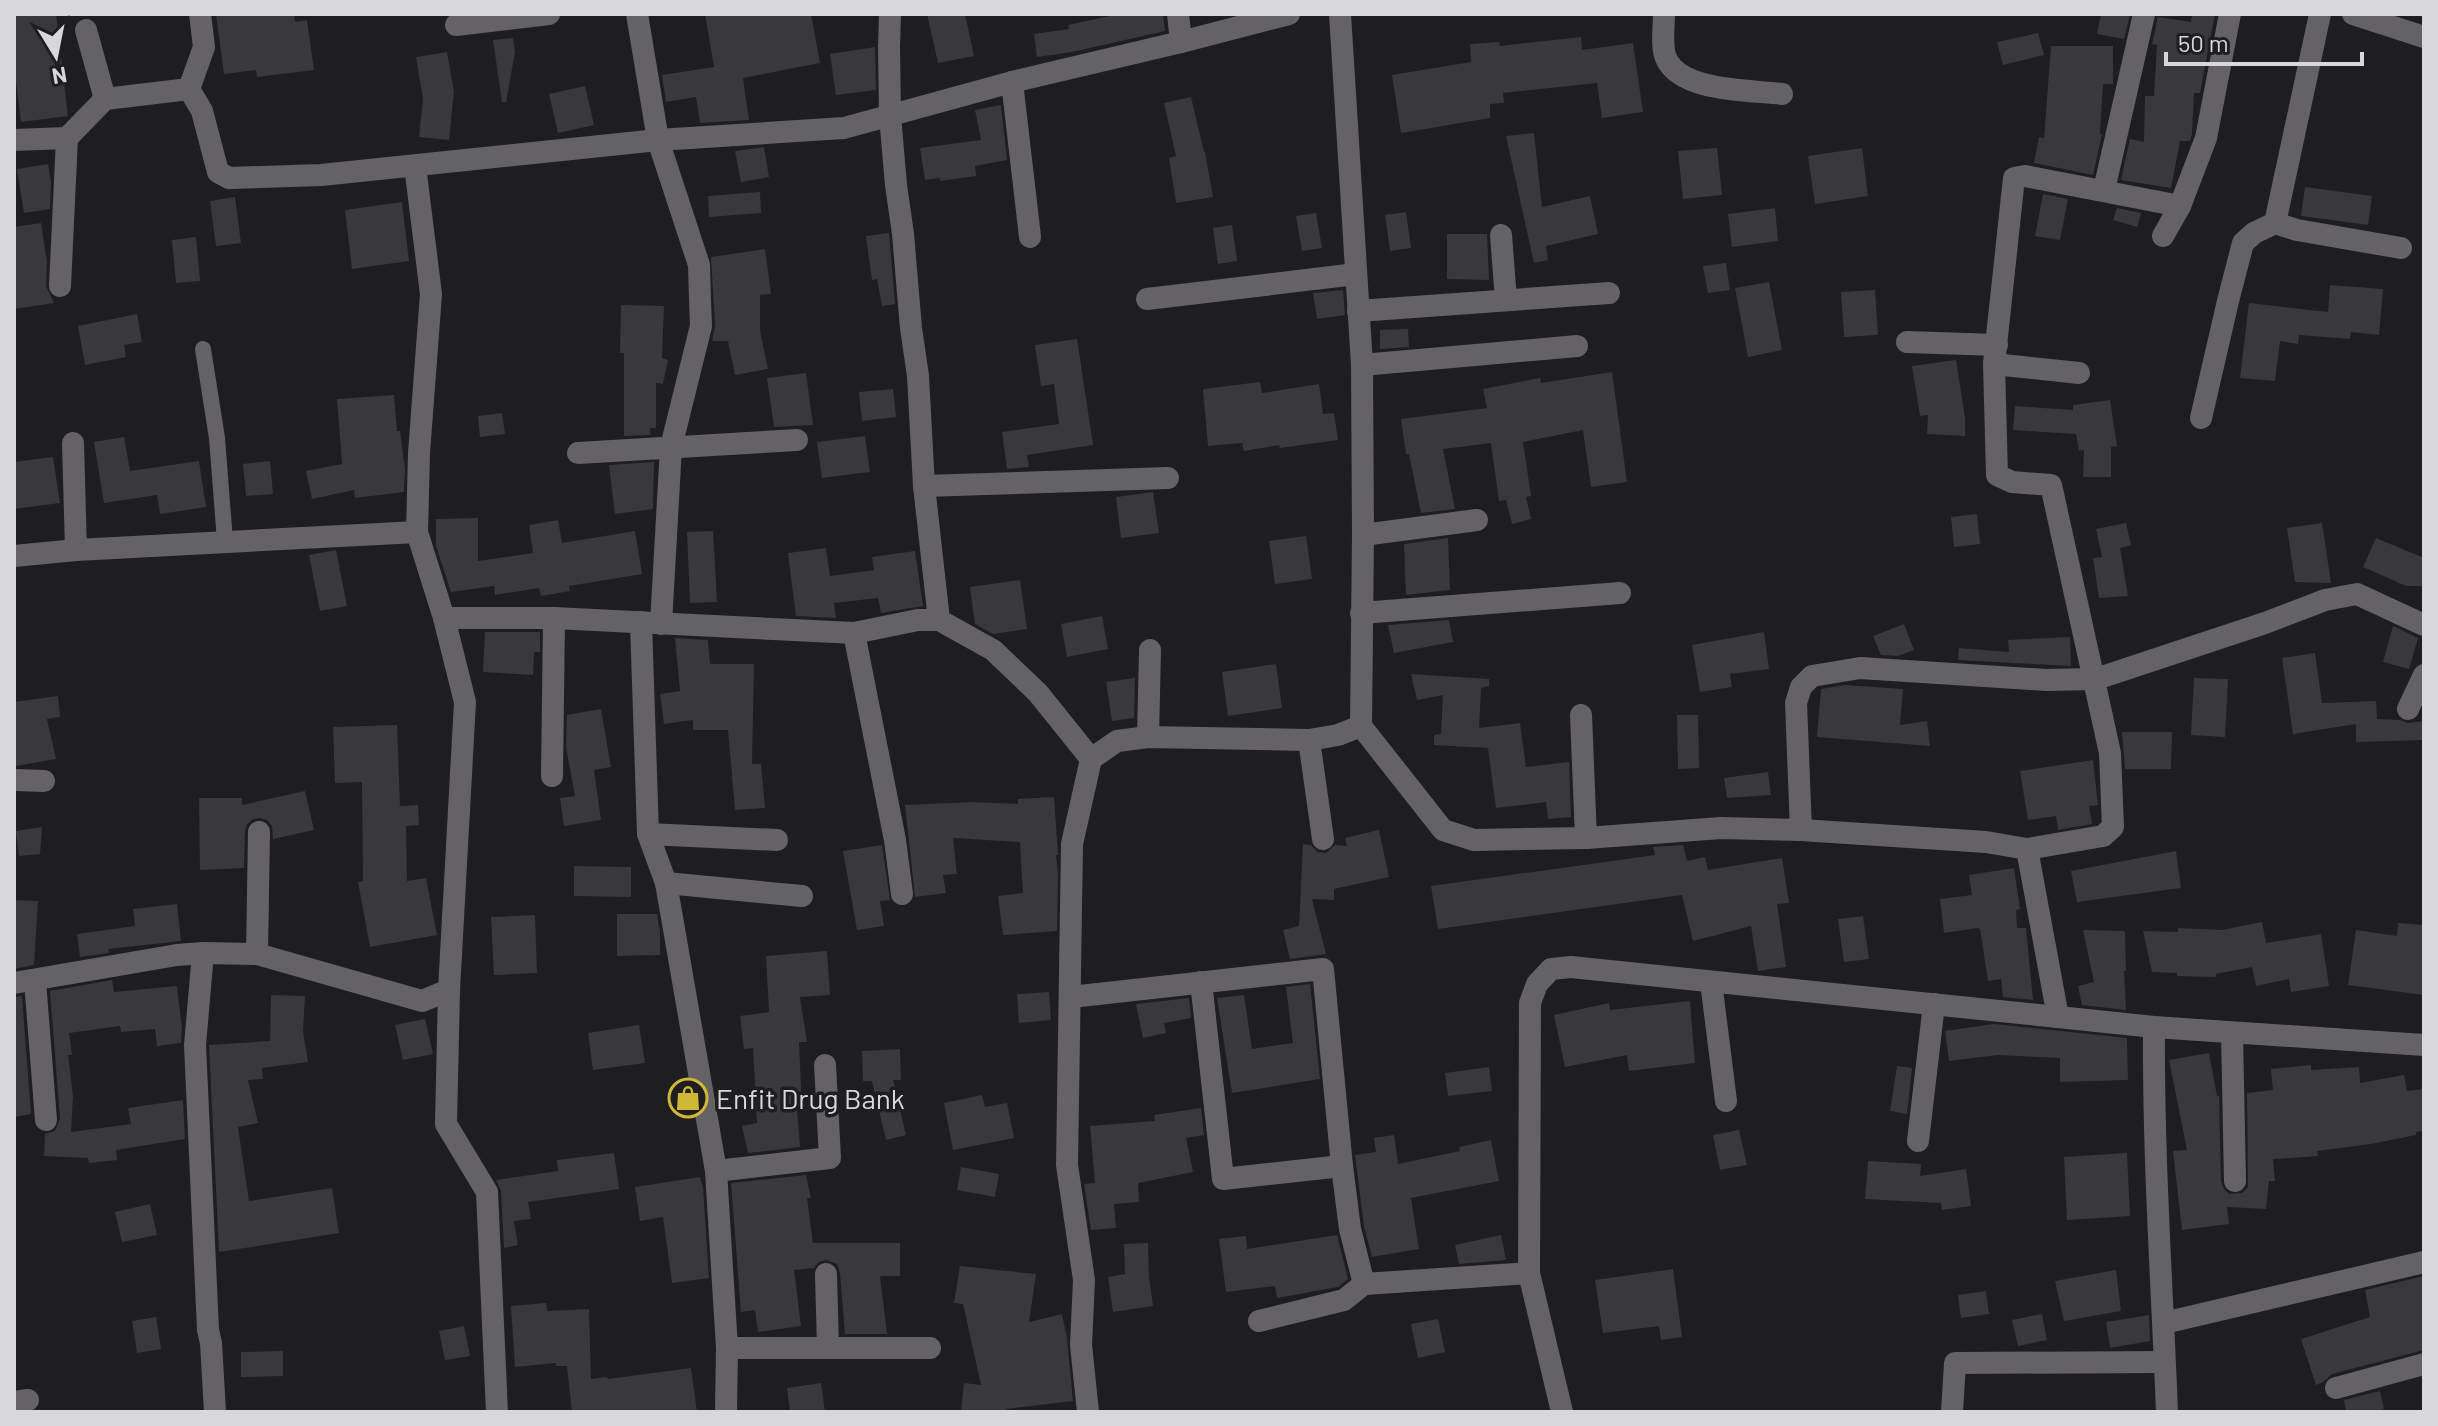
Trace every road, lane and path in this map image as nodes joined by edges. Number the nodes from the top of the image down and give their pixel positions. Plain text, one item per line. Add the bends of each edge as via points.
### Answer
1 (200, 14) edge
2 (549, 14) edge
3 (637, 14) edge
4 (890, 14) edge
5 (1178, 14) edge
6 (1289, 14) edge
7 (1340, 14) edge
8 (1664, 14) edge
9 (2144, 14) edge
10 (2230, 14) edge
11 (2320, 14) edge
12 (2353, 14) edge
13 (456, 25) dead end
14 (86, 30) dead end
15 (2424, 37) edge
16 (1181, 42) junction
17 (1012, 82) junction
18 (189, 89) junction
19 (1782, 94) dead end
20 (105, 99) junction
21 (890, 116) junction
22 (67, 138) junction
23 (14, 140) edge
24 (658, 140) junction
25 (415, 166) junction
26 (2104, 190) junction
27 (2180, 206) junction
28 (2275, 223) junction
29 (1501, 235) dead end
30 (2163, 236) dead end
31 (1030, 237) dead end
32 (2401, 248) dead end
33 (1356, 274) junction
34 (60, 286) dead end
35 (1609, 293) dead end
36 (1147, 299) dead end
37 (1506, 300) junction
38 (1358, 311) junction
39 (1907, 342) dead end
40 (1577, 346) dead end
41 (203, 349) dead end
42 (1996, 354) junction
43 (1362, 365) junction
44 (2079, 373) dead end
45 (2201, 418) dead end
46 (797, 440) dead end
47 (73, 443) dead end
48 (671, 447) junction
49 (578, 453) dead end
50 (1168, 478) dead end
51 (924, 486) junction
52 (1477, 520) dead end
53 (417, 532) junction
54 (1363, 535) junction
55 (225, 541) junction
56 (76, 550) junction
57 (14, 556) edge
58 (1620, 593) dead end
59 (1361, 613) junction
60 (444, 618) junction
61 (554, 618) junction
62 (939, 620) junction
63 (651, 623) junction
64 (2424, 625) edge
65 (854, 633) junction
66 (1150, 650) dead end
67 (2424, 675) edge
68 (2096, 679) junction
69 (2408, 709) dead end
70 (1581, 715) dead end
71 (1361, 726) junction
72 (1148, 737) junction
73 (1309, 740) junction
74 (1091, 759) junction
75 (552, 776) dead end
76 (14, 780) edge
77 (44, 781) dead end
78 (1801, 830) junction
79 (259, 832) dead end
80 (648, 834) junction
81 (1586, 838) junction
82 (1323, 839) dead end
83 (777, 840) dead end
84 (2027, 849) junction
85 (666, 883) junction
86 (902, 894) dead end
87 (802, 896) dead end
88 (203, 953) junction
89 (257, 954) junction
90 (24, 982) edge
91 (1201, 982) junction
92 (1711, 982) junction
93 (449, 990) junction
94 (1071, 997) junction
95 (1934, 1004) junction
96 (2058, 1017) junction
97 (2154, 1027) junction
98 (2232, 1033) junction
99 (2424, 1045) edge
100 (825, 1065) dead end
101 (1726, 1101) dead end
102 (46, 1120) dead end
103 (1918, 1141) dead end
104 (1342, 1166) junction
105 (716, 1171) junction
106 (2235, 1181) dead end
107 (2424, 1262) edge
108 (1529, 1273) junction
109 (826, 1274) dead end
110 (1364, 1284) junction
111 (1259, 1321) dead end
112 (2164, 1323) junction
113 (727, 1348) junction
114 (828, 1348) junction
115 (930, 1348) dead end
116 (2164, 1362) junction
117 (2424, 1364) edge
118 (2336, 1388) dead end
119 (215, 1412) edge
120 (497, 1412) edge
121 (726, 1412) edge
122 (1088, 1412) edge
123 (1562, 1412) edge
124 (1952, 1412) edge
125 (2167, 1412) edge

1 - 18 street via 204,47
2 - 13 street
3 - 24 street
4 - 21 street
5 - 16 street
6 - 16 street
7 - 33 street
8 - 19 street via 1665,57 1676,72 1698,84
9 - 26 street
10 - 27 street via 2206,138
11 - 28 street
12 - 15 street
14 - 20 street
16 - 17 street
17 - 21 street
17 - 31 street
18 - 20 street
18 - 25 street via 202,111 218,172 229,178
20 - 22 street
21 - 24 street via 844,128
21 - 51 street via 918,376
22 - 23 street
22 - 34 street
24 - 25 street
24 - 48 street via 699,265 701,326
25 - 53 street via 431,294
26 - 27 street
26 - 42 street via 2014,178
27 - 30 street
28 - 32 street
28 - 45 street via 2243,243
29 - 37 street
33 - 36 street
33 - 38 street
35 - 37 street
37 - 38 street
38 - 43 street
39 - 42 street
40 - 43 street
41 - 55 lane
42 - 44 street
42 - 68 street via 1997,475 2012,482 2051,485
43 - 54 street
46 - 48 street
47 - 56 street
48 - 49 street
48 - 63 street
50 - 51 street
51 - 62 street
52 - 54 street
53 - 55 street
53 - 60 street
54 - 59 street
55 - 56 street
56 - 57 street
58 - 59 street
59 - 71 street
60 - 61 street
60 - 93 street via 465,702
61 - 63 street
61 - 75 street
62 - 65 street
62 - 74 street via 993,650 1038,693
63 - 65 street
63 - 80 street
64 - 68 street via 2357,594 2344,596
65 - 86 street
66 - 72 street
67 - 69 street
68 - 78 street via 1860,668 1812,676 1796,703
68 - 84 street via 2110,753 2113,827 2103,836
70 - 81 street
71 - 73 street
71 - 81 street via 1443,830 1474,840
72 - 73 street
72 - 74 street via 1117,741
73 - 82 street
74 - 94 street via 1072,844
76 - 77 street
78 - 81 street via 1721,828
78 - 84 street
79 - 89 street
80 - 83 street
80 - 85 street
84 - 96 street
85 - 87 street
85 - 105 street
88 - 89 street
88 - 90 street
88 - 119 street via 195,1045
89 - 93 street via 422,1001
90 - 102 street
91 - 94 street
91 - 104 street via 1223,1179
91 - 104 street via 1323,969
92 - 95 street
92 - 101 street
92 - 108 street via 1571,967 1551,969 1537,984 1530,1003
93 - 120 street via 446,1124 487,1192
94 - 122 street via 1067,1165 1084,1280 1081,1345
95 - 96 street
95 - 103 street
96 - 97 street
97 - 98 street
97 - 112 street
98 - 99 street
98 - 106 street
100 - 105 street via 830,1158
104 - 110 street
105 - 113 street
107 - 112 street
108 - 110 street
108 - 123 street
109 - 114 street
110 - 111 street via 1344,1300
112 - 116 street
113 - 114 street
113 - 121 street
114 - 115 street
116 - 124 street via 1955,1363
116 - 125 street
117 - 118 street

